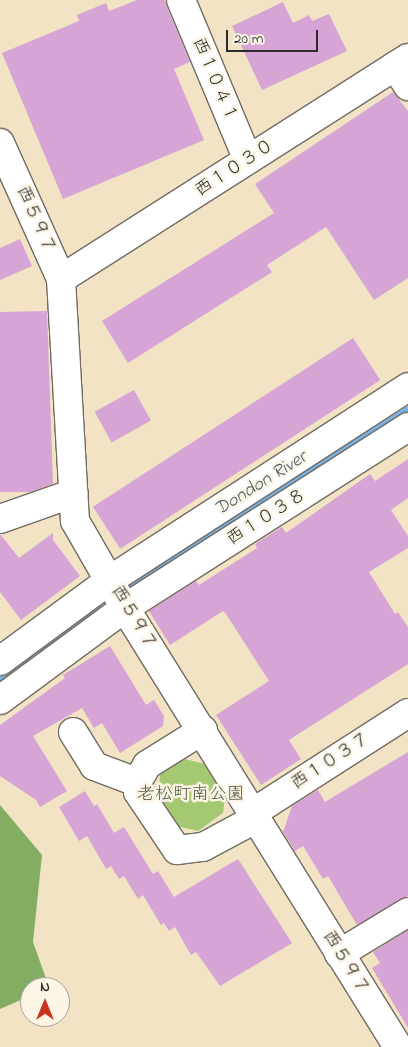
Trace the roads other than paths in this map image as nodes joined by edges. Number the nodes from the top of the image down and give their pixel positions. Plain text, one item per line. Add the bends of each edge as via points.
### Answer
1 (181, 0) edge
2 (404, 70) edge
3 (0, 143) edge
4 (248, 160) junction
5 (61, 279) junction
6 (408, 387) edge
7 (408, 428) edge
8 (74, 493) junction
9 (0, 519) edge
10 (110, 580) junction
11 (125, 608) junction
12 (0, 662) edge
13 (0, 700) edge
14 (408, 713) edge
15 (203, 730) junction
16 (73, 732) dead end
17 (138, 782) junction
18 (255, 815) junction
19 (408, 912) edge
20 (339, 954) junction
21 (398, 1047) edge

1 - 4 street, 西１０４１
2 - 4 street, 西１０３０
3 - 5 street, 西５９７
4 - 5 street, 西１０３０
5 - 8 street, 西５９７
6 - 10 street
7 - 11 street, 西１０３８
8 - 9 street
8 - 10 street, 西５９７ via 75,520
10 - 11 street, 西５９７
10 - 12 street
11 - 13 street, 西１０３８
11 - 15 street, 西５９７
14 - 18 street, 西１０３７
15 - 17 street via 147,766
15 - 18 street, 西５９７
16 - 17 street via 94,766
17 - 18 street, 西１０３７ via 138,792 177,850 203,847
18 - 20 street, 西５９７
19 - 20 street
20 - 21 street, 西５９７

